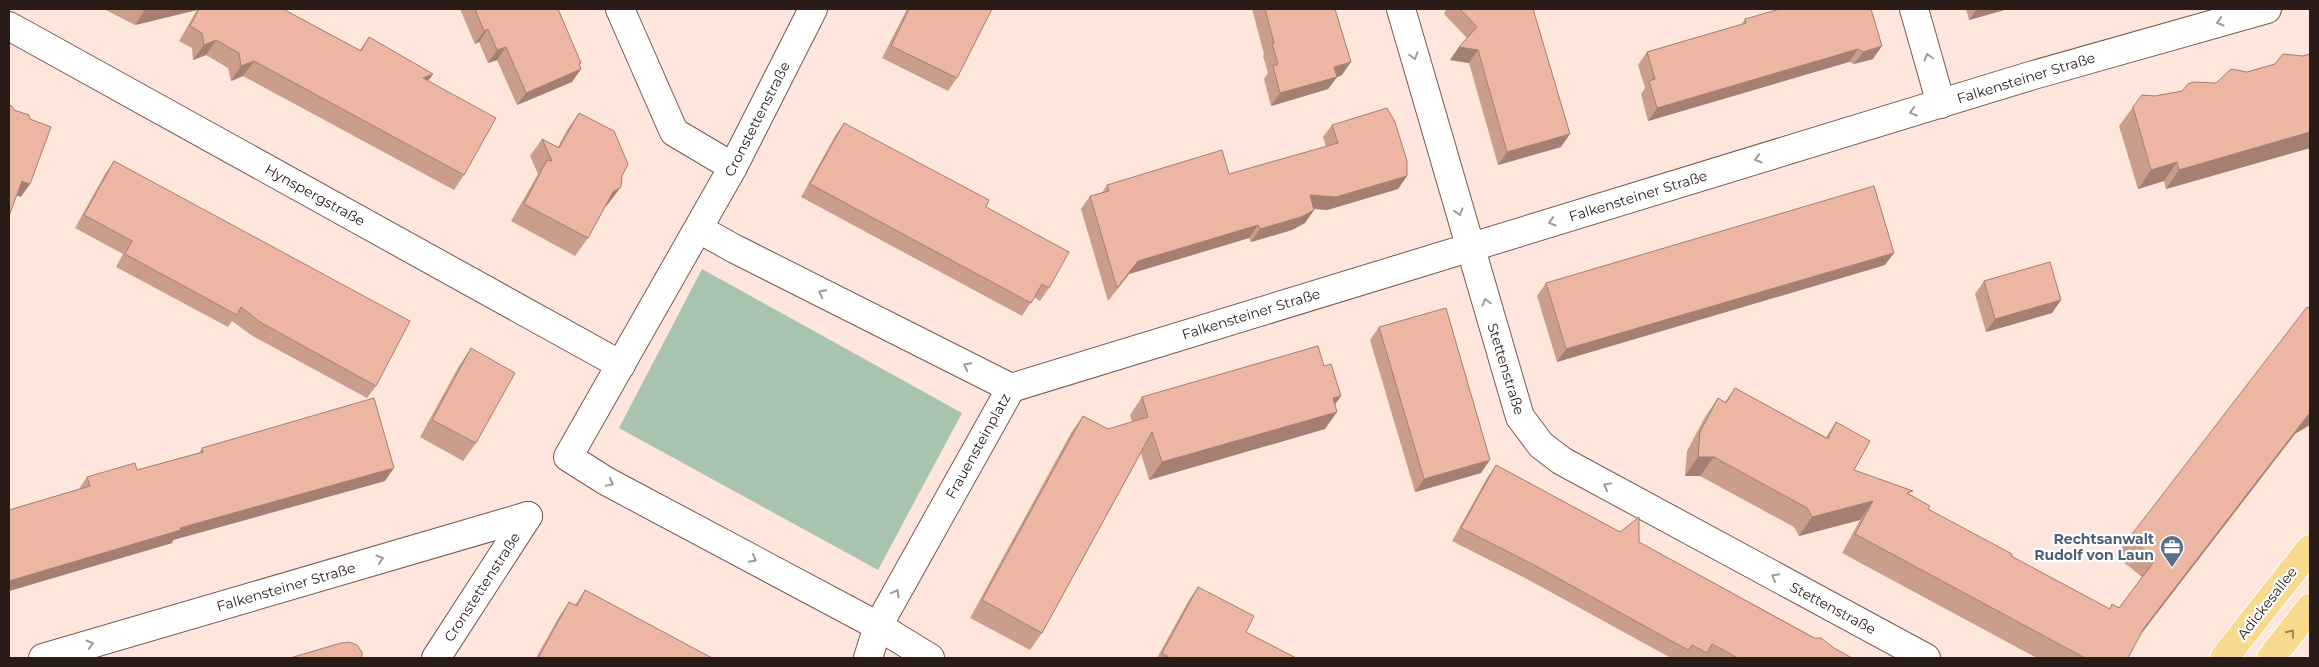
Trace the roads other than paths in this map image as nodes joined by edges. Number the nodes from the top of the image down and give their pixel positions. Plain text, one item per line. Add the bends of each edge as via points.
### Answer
1 (620, 9) edge
2 (814, 9) edge
3 (1401, 9) edge
4 (1914, 9) edge
5 (2267, 9) edge
6 (9, 26) edge
7 (1941, 104) junction
8 (733, 166) junction
9 (699, 229) junction
10 (1470, 247) junction
11 (621, 365) junction
12 (1011, 388) junction
13 (528, 516) joint
14 (2310, 548) edge
15 (2310, 608) edge
16 (878, 626) junction
17 (43, 658) edge
18 (436, 658) edge
19 (868, 658) edge
20 (930, 658) edge
21 (1926, 658) edge
22 (2224, 658) edge
23 (2271, 658) edge

1 - 8 street via 674,132
2 - 8 street, Cronstettenstraße
3 -> 10 street, Stettenstraße
7 -> 4 street
5 -> 7 street, Falkensteiner Straße
6 - 11 street, Hynspergstraße
7 -> 10 street, Falkensteiner Straße
8 - 9 street, Cronstettenstraße
9 - 11 street
12 -> 9 street, Frauensteinplatz
10 - 12 street, Falkensteiner Straße
21 -> 10 street, Stettenstraße via 1562,461 1541,445 1520,417
11 -> 16 street via 568,457 606,481
16 -> 12 street, Frauensteinplatz
17 -> 13 street, Falkensteiner Straße
13 - 18 street, Cronstettenstraße
14 - 22 main road, Adickesallee
23 -> 15 main road
16 - 19 street, Frauensteinplatz
16 - 20 street

